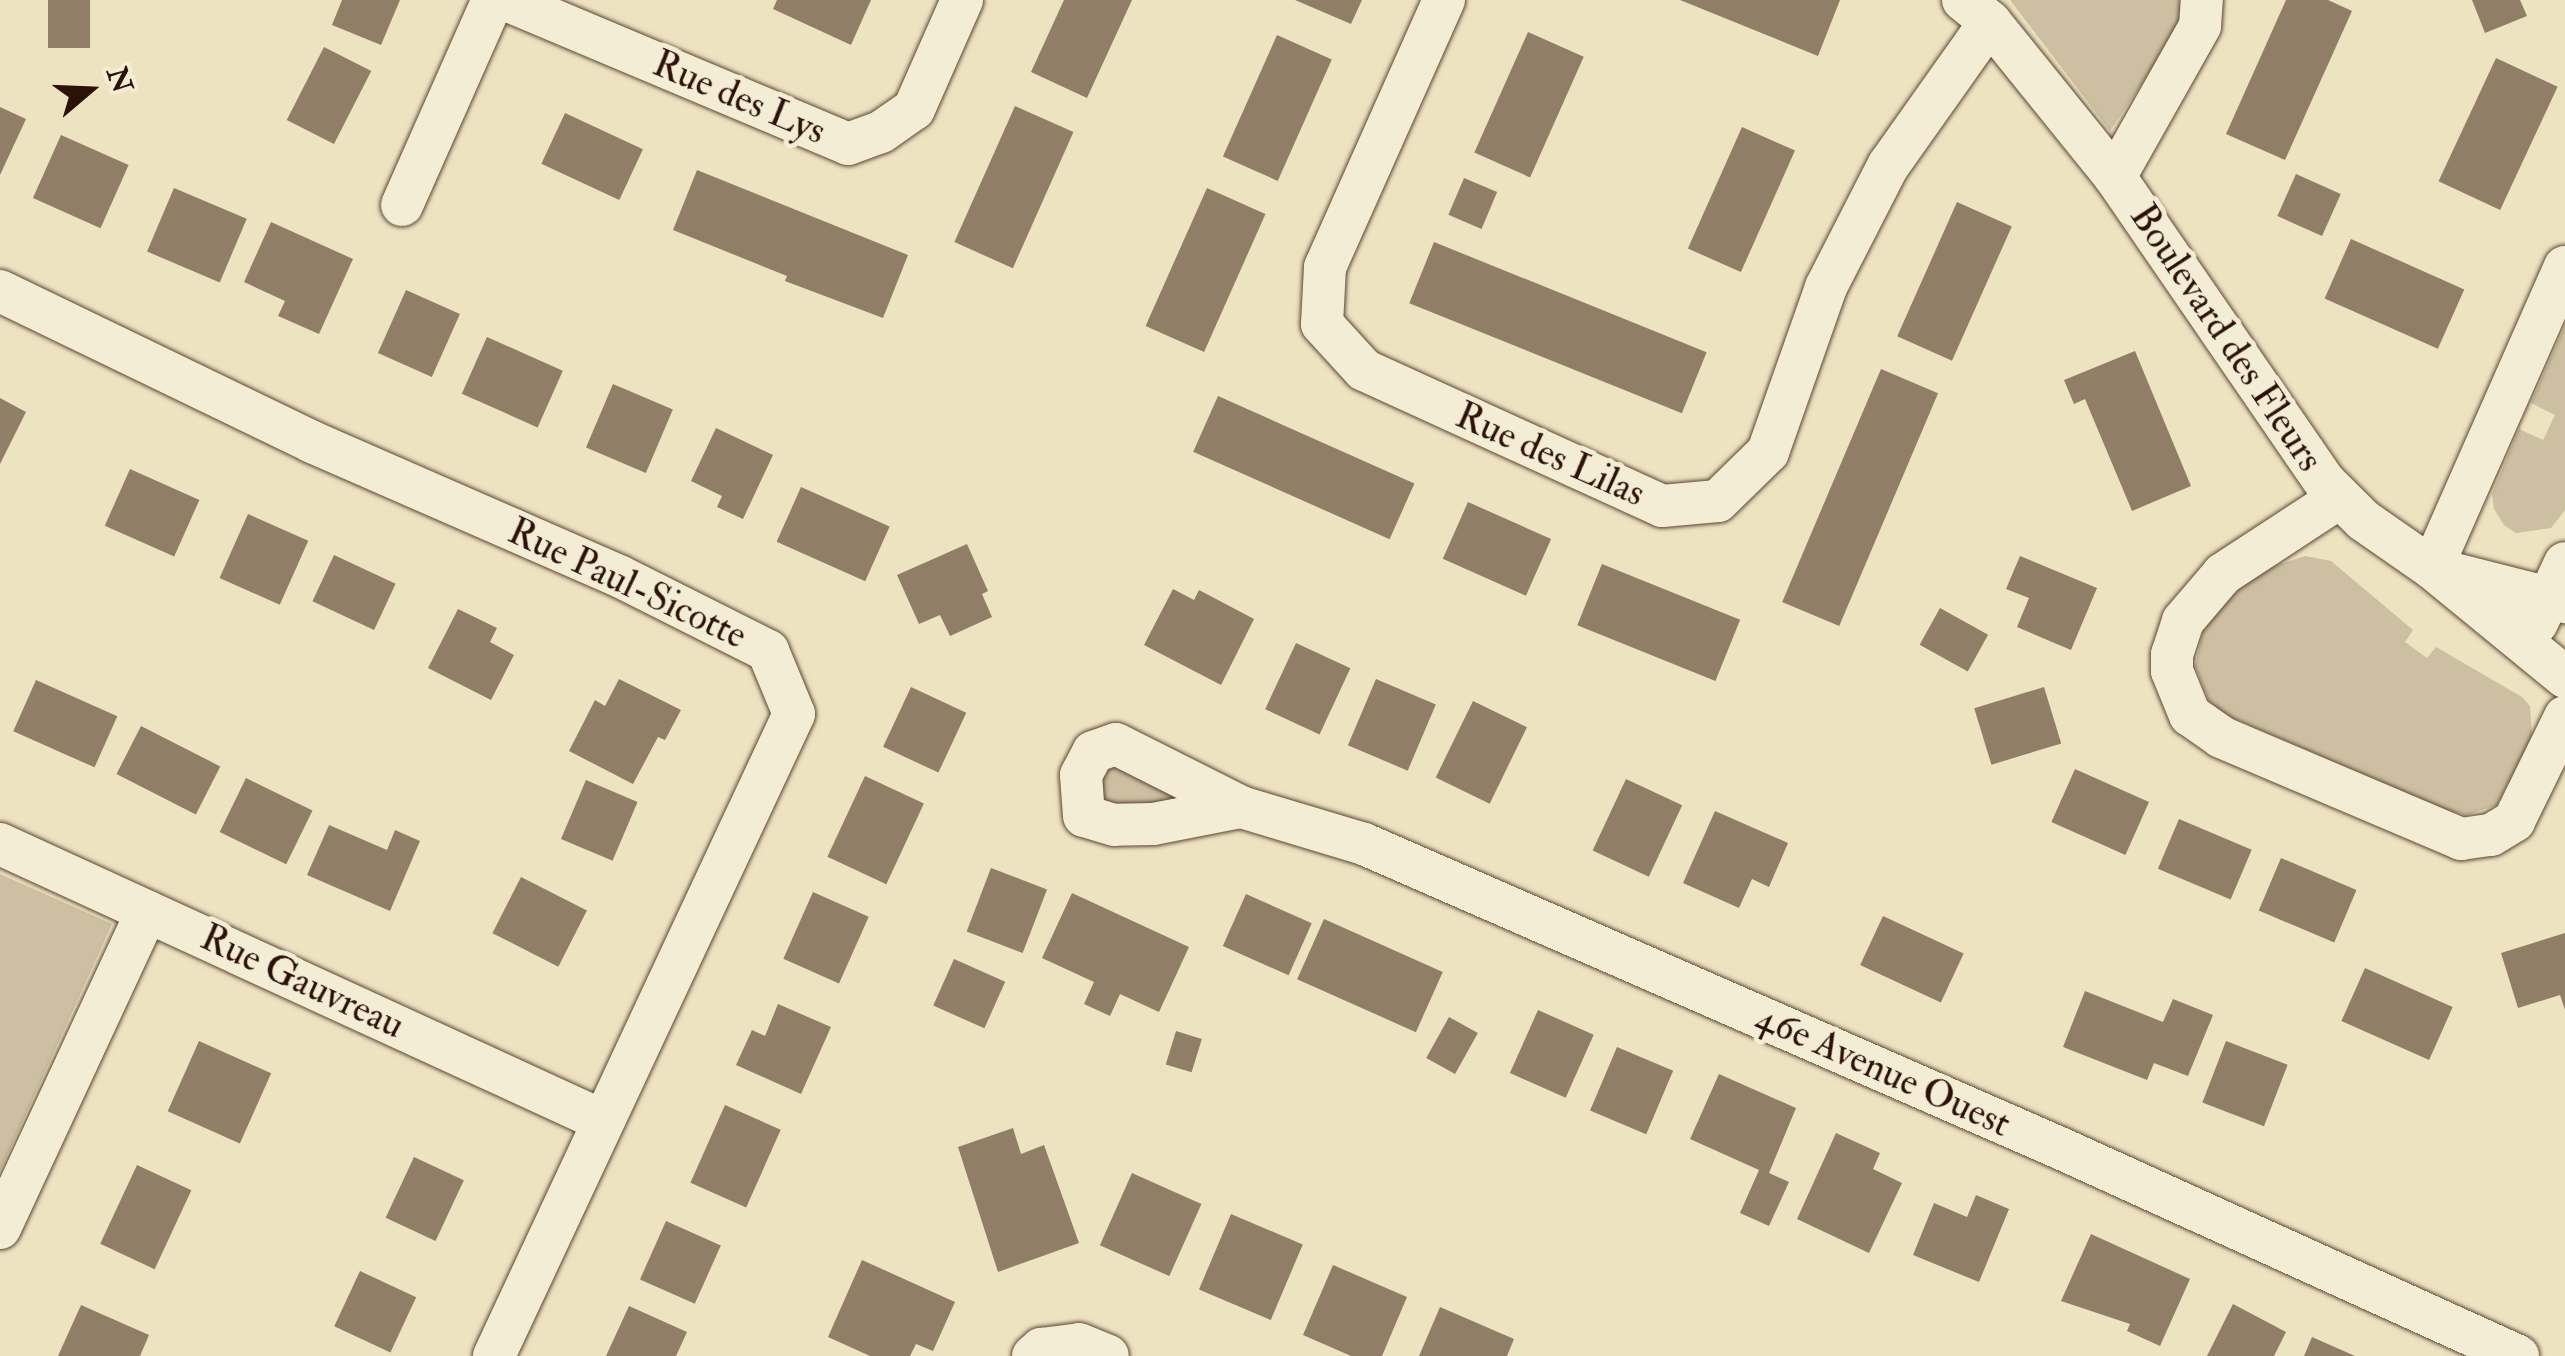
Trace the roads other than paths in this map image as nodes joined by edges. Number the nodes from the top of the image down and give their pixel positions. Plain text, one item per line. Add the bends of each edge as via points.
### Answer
1 (493, 0) edge
2 (506, 0) edge
3 (962, 0) edge
4 (1444, 0) edge
5 (2202, 0) edge
6 (1976, 11) edge
7 (2116, 177) junction
8 (402, 205) dead end
9 (2565, 267) edge
10 (0, 291) edge
11 (2339, 498) junction
12 (2432, 568) junction
13 (2559, 588) edge
14 (2546, 647) edge
15 (2565, 678) edge
16 (2565, 716) edge
17 (1241, 807) dead end
18 (0, 844) edge
19 (146, 911) junction
20 (603, 1121) junction
21 (0, 1228) edge
22 (494, 1356) edge
23 (1033, 1356) edge
24 (1108, 1356) edge
25 (2518, 1356) edge

1 - 8 street
2 - 3 street, Rue des Lys via 848,144 914,109
4 - 6 street, Rue des Lilas via 1325,267 1322,324 1364,370 1662,506 1718,500 1768,452 1826,287
5 - 7 street, Boulevard des Fleurs via 2200,26
6 - 7 street, Boulevard des Fleurs
7 - 11 street, Boulevard des Fleurs
9 - 12 street
10 - 20 street, Rue Paul-Sicotte via 768,650 794,714
11 - 12 street, Boulevard des Fleurs
11 - 16 street, Boulevard des Fleurs via 2223,574 2182,620 2172,671 2190,715 2222,737 2461,838 2491,835 2514,821
12 - 13 street, Boulevard des Fleurs
12 - 14 street, Boulevard des Fleurs
13 - 14 street
14 - 15 street, Boulevard des Fleurs
17 - 25 street, 46e Avenue Ouest via 1364,844
18 - 19 street, Rue Gauvreau
19 - 20 street, Rue Gauvreau
19 - 21 street
20 - 22 street, Rue Paul-Sicotte
23 - 24 street via 1079,1344

